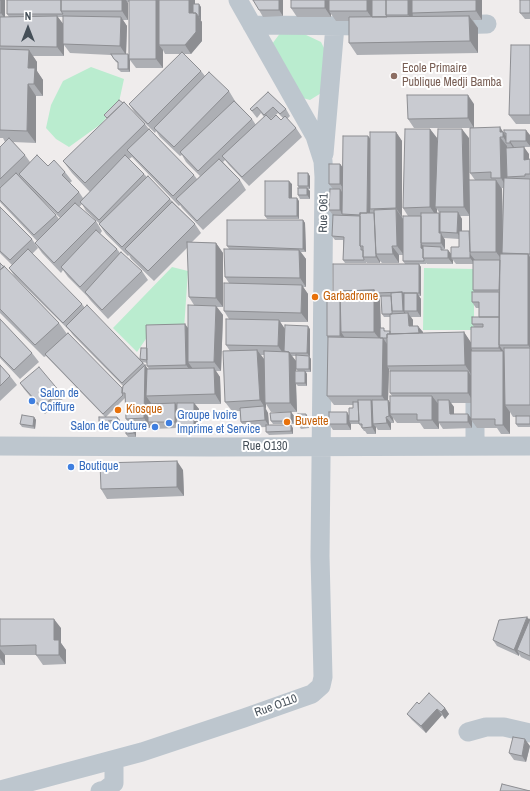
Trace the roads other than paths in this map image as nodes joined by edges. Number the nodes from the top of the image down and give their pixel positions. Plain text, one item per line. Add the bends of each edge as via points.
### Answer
1 (238, 0) edge
2 (487, 24) dead end
3 (252, 25) junction
4 (391, 25) edge
5 (431, 25) edge
6 (335, 26) junction
7 (323, 161) junction
8 (475, 385) edge
9 (0, 446) edge
10 (475, 446) junction
11 (530, 446) edge
12 (322, 447) junction
13 (468, 732) dead end
14 (530, 733) edge
15 (114, 760) junction
16 (0, 790) edge
17 (100, 791) edge

1 - 3 street, Rue O61
2 - 5 street
3 - 6 street
3 - 7 street, Rue O61 via 315,136
4 - 6 street
6 - 7 street
7 - 12 street, Rue O61
8 - 10 street
9 - 12 street, Rue O130
10 - 11 street, Rue O130
10 - 12 street, Rue O130
12 - 15 street, Rue O110 via 321,686 312,694 190,737
13 - 14 street via 486,727 504,727
15 - 16 street, Rue O110
15 - 17 street via 114,782

